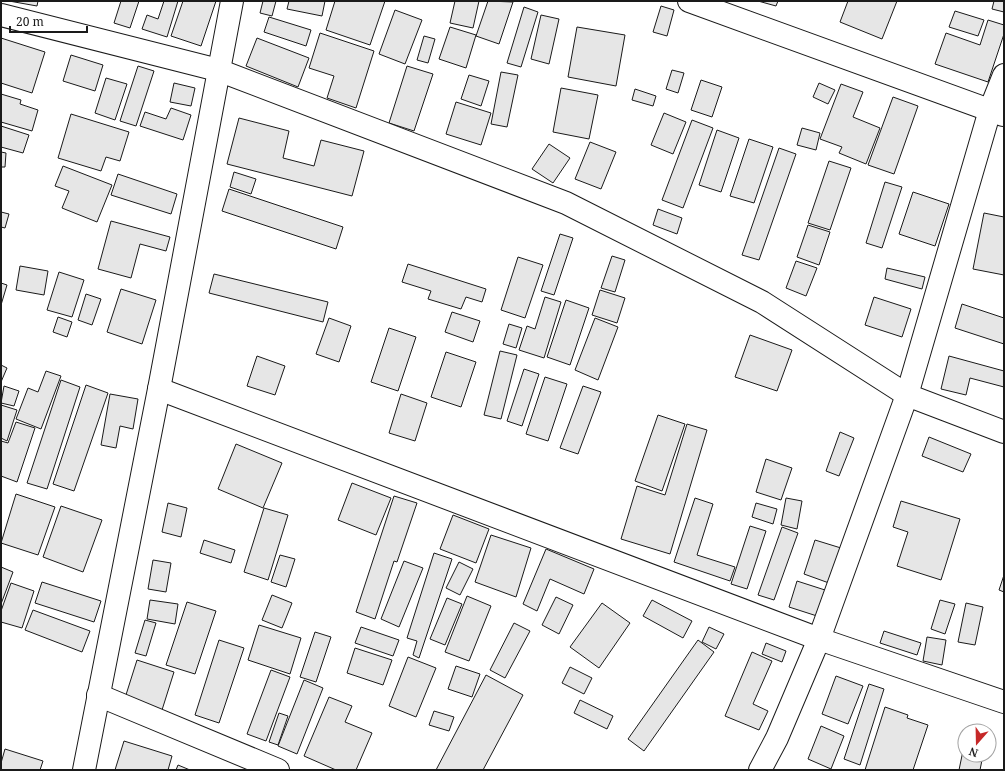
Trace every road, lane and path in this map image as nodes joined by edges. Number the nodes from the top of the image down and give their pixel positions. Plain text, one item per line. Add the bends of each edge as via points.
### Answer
1 (232, 1) edge
2 (689, 1) edge
3 (1, 15) edge
4 (218, 70) junction
5 (1004, 75) edge
6 (997, 113) edge
7 (159, 389) junction
8 (907, 395) junction
9 (1004, 432) edge
10 (819, 639) junction
11 (98, 695) junction
12 (1004, 702) edge
13 (84, 770) edge
14 (278, 770) edge
15 (760, 770) edge

1 - 4 street
2 - 6 street
3 - 4 street
4 - 7 street
4 - 8 street via 566,204 762,302
5 - 6 street
6 - 8 street
7 - 10 street
7 - 11 street
8 - 9 street
8 - 10 street
10 - 12 street
10 - 15 street via 777,738
11 - 13 street
11 - 14 street

